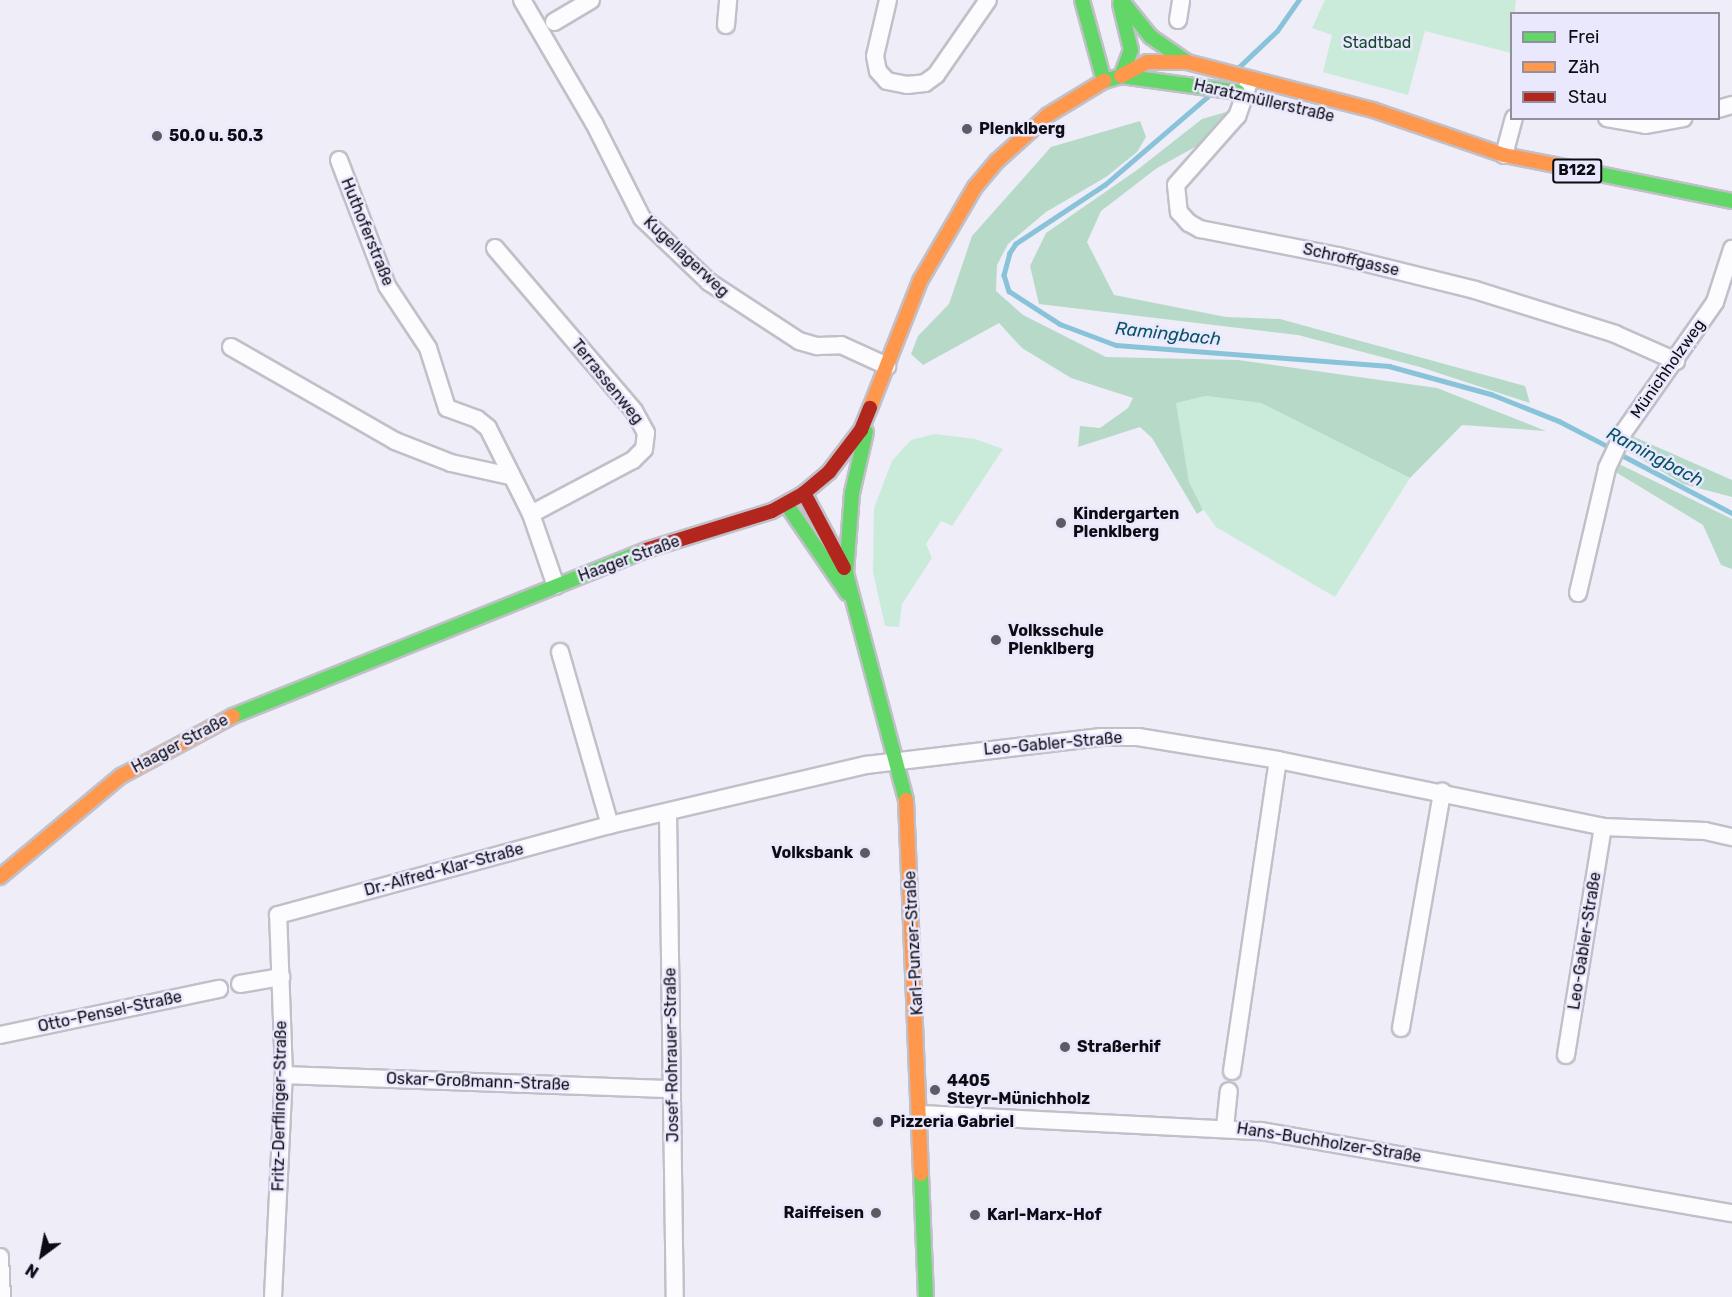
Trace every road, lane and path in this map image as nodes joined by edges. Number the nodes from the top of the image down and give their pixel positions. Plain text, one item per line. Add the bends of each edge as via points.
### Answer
1 (522, 0) edge
2 (591, 0) edge
3 (728, 0) edge
4 (888, 0) edge
5 (988, 0) edge
6 (1082, 0) edge
7 (1120, 0) edge
8 (1181, 0) edge
9 (1178, 20) dead end
10 (554, 22) dead end
11 (726, 25) dead end
12 (1187, 62) junction
13 (1121, 76) junction
14 (1104, 81) junction
15 (1248, 90) junction
16 (1513, 120) edge
17 (1618, 120) edge
18 (1672, 120) edge
19 (1378, 128) dead end
20 (1425, 132) junction
21 (1504, 154) junction
22 (339, 160) dead end
23 (1732, 201) edge
24 (495, 248) dead end
25 (1732, 249) edge
26 (231, 347) dead end
27 (1676, 361) junction
28 (887, 366) junction
29 (871, 407) junction
30 (510, 476) junction
31 (804, 493) junction
32 (787, 505) junction
33 (531, 514) junction
34 (846, 573) junction
35 (556, 586) junction
36 (1578, 593) dead end
37 (850, 597) junction
38 (560, 651) dead end
39 (898, 760) junction
40 (1278, 760) junction
41 (1442, 792) junction
42 (668, 813) junction
43 (610, 825) junction
44 (1603, 827) junction
45 (1732, 837) edge
46 (0, 877) edge
47 (278, 915) joint
48 (281, 977) junction
49 (240, 984) dead end
50 (219, 989) dead end
51 (1401, 1028) dead end
52 (0, 1035) edge
53 (1566, 1055) dead end
54 (1232, 1071) dead end
55 (284, 1075) junction
56 (672, 1089) junction
57 (1229, 1091) dead end
58 (921, 1114) junction
59 (1225, 1127) junction
60 (1732, 1213) edge
61 (0, 1257) edge
62 (2, 1297) edge
63 (273, 1297) edge
64 (675, 1297) edge
65 (926, 1297) edge

1 - 28 street, Kugellagerweg via 594,123 642,218 709,282 799,341 817,346 841,345
2 - 10 street
3 - 11 street
4 - 5 street via 875,56 878,71 886,81 907,85 925,83 936,75
6 - 14 main road
7 - 12 main road, B122 via 1151,36
7 - 13 main road via 1131,50
8 - 9 street
12 - 13 main road via 1147,62
12 - 15 main road, Haratzmüllerstraße / B122
13 - 14 main road, Haratzmüllerstraße / B122
13 - 15 main road, Haratzmüllerstraße / B122
14 - 28 main road, Haager Straße via 1040,122 975,187 936,249
15 - 20 main road, Haratzmüllerstraße / B122 via 1380,112
15 - 27 street, Schroffgasse via 1237,116 1176,185 1179,212 1189,223 1200,229 1338,256 1475,290 1615,334
16 - 21 street
17 - 18 street via 1645,125
19 - 20 main road, Haratzmüllerstraße / B122
20 - 21 main road, Haratzmüllerstraße / B122
21 - 23 main road, Haratzmüllerstraße / B122
22 - 30 street, Huthoferstraße via 387,286 428,348 447,408 477,419 488,428
24 - 33 street, Terrassenweg via 634,411 646,433 644,449 633,460
25 - 27 street, Münichholzweg via 1715,302
26 - 30 street via 395,441 451,464
27 - 36 street, Münichholzweg via 1623,433 1607,468
28 - 29 main road, Haager Straße
29 - 31 main road, Haager Straße via 848,451
29 - 34 main road, Karl-Punzer-Straße via 852,493
30 - 33 street, Huthoferstraße
31 - 32 main road, Haager Straße
31 - 34 main road, Karl-Punzer-Straße
32 - 35 main road, Haager Straße via 646,550
32 - 37 main road, Karl-Punzer-Straße
33 - 35 street, Huthoferstraße
34 - 37 main road, Karl-Punzer-Straße
35 - 46 main road, Haager Straße via 278,697 159,753 87,801
37 - 39 main road, Karl-Punzer-Straße
38 - 43 street
39 - 40 street, Leo-Gabler-Straße via 1138,736
39 - 42 street, Dr.-Alfred-Klar-Straße
39 - 58 main road, Karl-Punzer-Straße via 908,815
40 - 41 street, Leo-Gabler-Straße
40 - 54 street
41 - 44 street, Leo-Gabler-Straße
41 - 51 street
42 - 43 street, Dr.-Alfred-Klar-Straße
42 - 56 street, Josef-Rohrauer-Straße
43 - 47 street, Dr.-Alfred-Klar-Straße
44 - 45 street, Leo-Gabler-Straße via 1705,831
44 - 53 street, Leo-Gabler-Straße
47 - 48 street, Fritz-Derflinger-Straße
48 - 49 street
48 - 55 street, Fritz-Derflinger-Straße
50 - 52 street, Otto-Pensel-Straße
55 - 56 street, Oskar-Großmann-Straße
55 - 63 street, Fritz-Derflinger-Straße
56 - 64 street, Josef-Rohrauer-Straße
57 - 59 street
58 - 59 street, Hans-Buchholzer-Straße
58 - 65 main road, Karl-Punzer-Straße
59 - 60 street, Hans-Buchholzer-Straße
61 - 62 street

